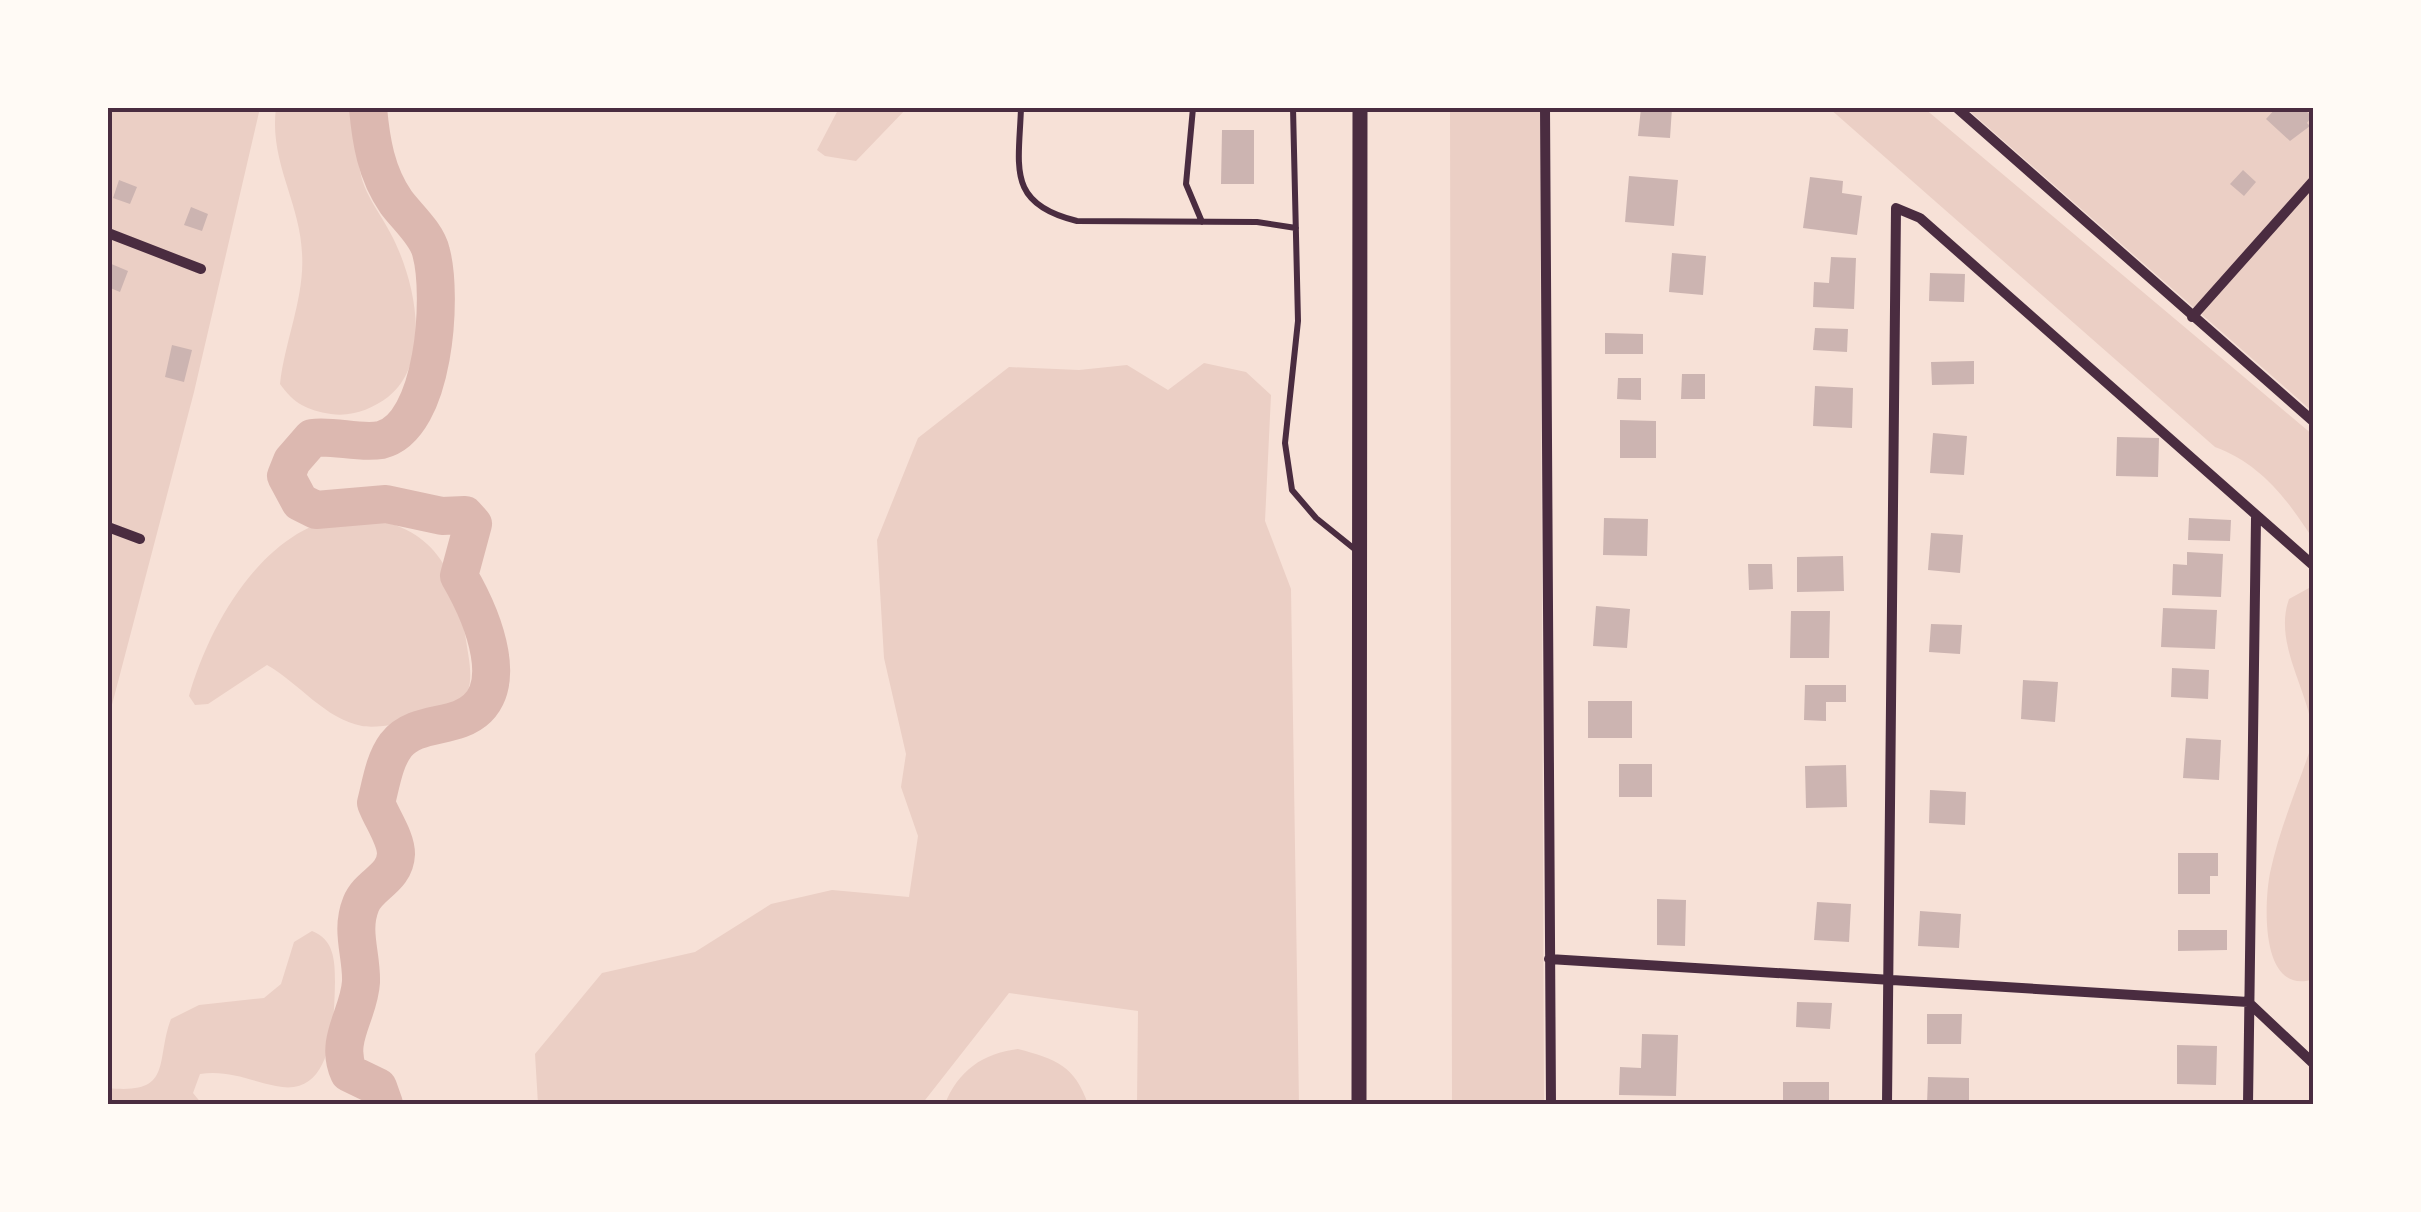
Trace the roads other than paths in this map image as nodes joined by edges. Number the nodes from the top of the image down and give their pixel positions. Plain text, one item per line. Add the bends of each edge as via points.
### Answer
1 (1022, 108) edge
2 (1194, 108) edge
3 (1293, 108) edge
4 (1360, 108) edge
5 (1545, 108) edge
6 (1956, 108) edge
7 (2314, 180) edge
8 (1202, 222) junction
9 (1296, 228) junction
10 (108, 232) edge
11 (201, 268) dead end
12 (2192, 317) junction
13 (2314, 422) edge
14 (2256, 518) junction
15 (108, 526) edge
16 (140, 539) dead end
17 (1360, 553) junction
18 (2314, 566) edge
19 (1549, 960) junction
20 (1886, 978) junction
21 (2248, 1002) junction
22 (2314, 1064) edge
23 (1359, 1104) edge
24 (1551, 1104) edge
25 (1887, 1104) edge
26 (2248, 1104) edge

1 - 8 lane via 1019,181 1032,202 1054,216 1076,222
2 - 8 lane via 1186,184
3 - 9 lane
4 - 17 main road
5 - 19 street
6 - 12 street
7 - 12 street
8 - 9 lane
9 - 17 lane via 1298,321 1285,443 1292,490
10 - 11 street
12 - 13 street
14 - 18 street
14 - 20 street via 1920,218 1896,208
14 - 21 street
15 - 16 street
17 - 23 main road
19 - 20 street
19 - 24 street
20 - 21 street
20 - 25 street
21 - 22 street
21 - 26 street

